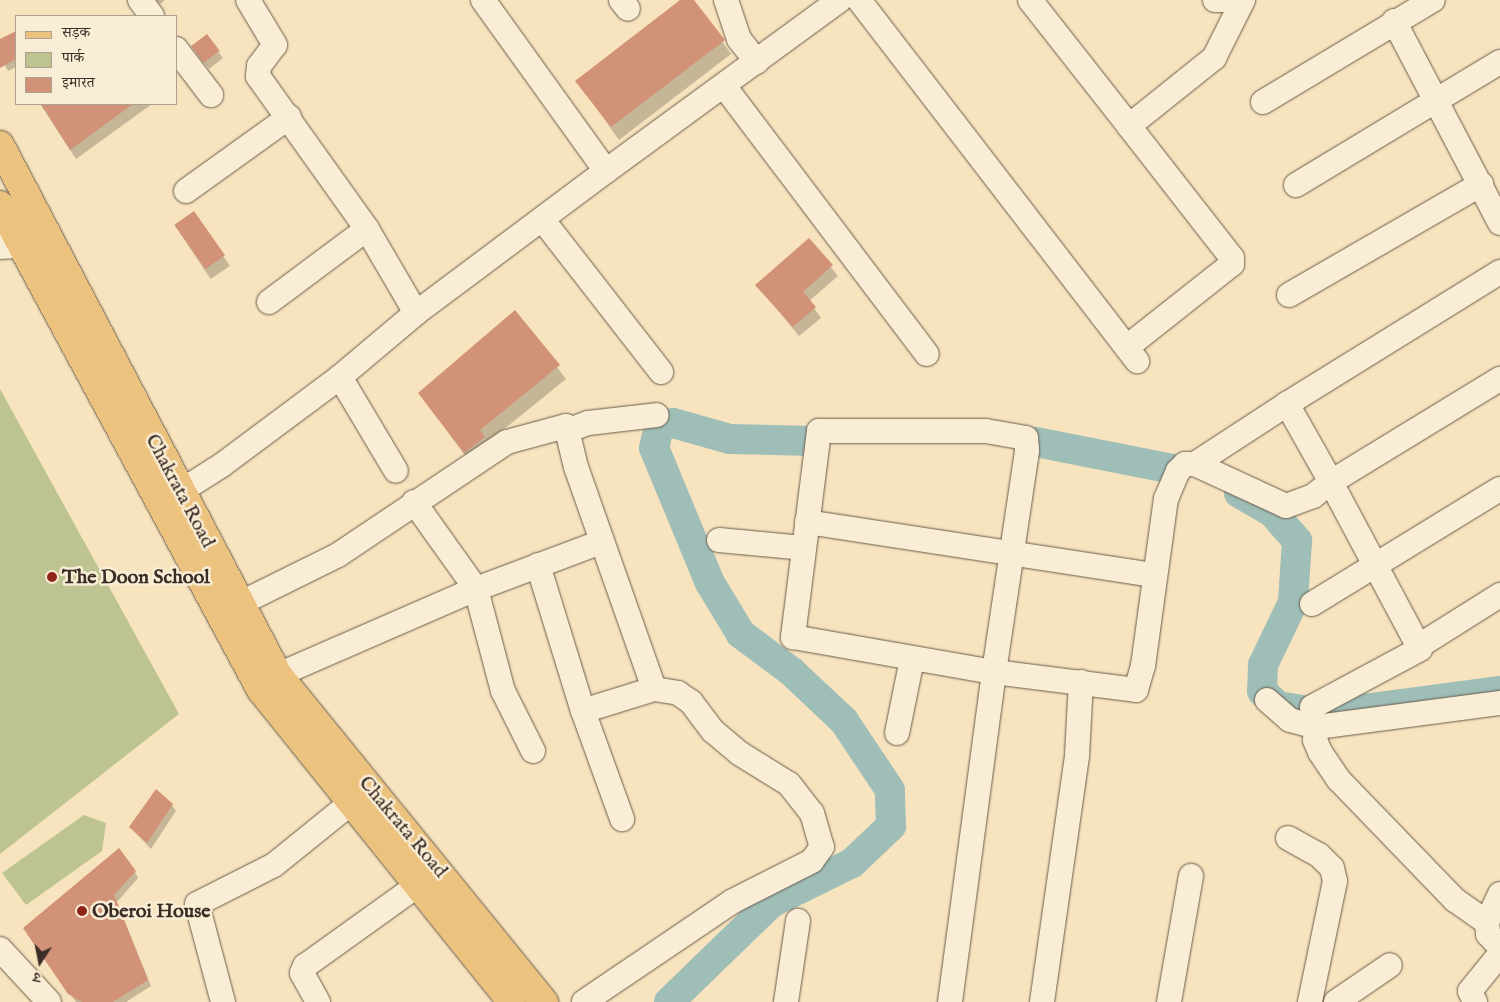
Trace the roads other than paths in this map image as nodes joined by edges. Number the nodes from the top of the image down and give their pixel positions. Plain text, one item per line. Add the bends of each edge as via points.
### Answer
1 (140, 0) edge
2 (248, 0) edge
3 (726, 0) edge
4 (840, 0) edge
5 (859, 0) edge
6 (1030, 0) edge
7 (1215, 0) edge
8 (1234, 0) edge
9 (1243, 0) edge
10 (1433, 0) edge
11 (489, 3) edge
12 (151, 15) edge
13 (1394, 21) junction
14 (178, 52) edge
15 (757, 62) junction
16 (1500, 62) edge
17 (724, 86) junction
18 (211, 95) dead end
19 (1436, 98) junction
20 (1262, 102) dead end
21 (289, 117) junction
22 (1129, 126) junction
23 (0, 145) edge
24 (606, 171) junction
25 (1481, 184) junction
26 (1296, 185) dead end
27 (186, 191) dead end
28 (0, 204) edge
29 (542, 219) junction
30 (1500, 223) edge
31 (367, 229) junction
32 (11, 247) edge
33 (1500, 272) edge
34 (1289, 295) dead end
35 (270, 302) dead end
36 (416, 313) junction
37 (927, 354) dead end
38 (661, 372) dead end
39 (340, 377) junction
40 (1500, 380) edge
41 (1286, 404) junction
42 (657, 414) dead end
43 (566, 431) junction
44 (1195, 464) junction
45 (396, 471) dead end
46 (1331, 482) junction
47 (1500, 489) edge
48 (170, 498) junction
49 (414, 502) junction
50 (807, 522) junction
51 (719, 540) dead end
52 (601, 542) junction
53 (803, 548) junction
54 (1012, 553) junction
55 (1374, 564) junction
56 (538, 565) junction
57 (1154, 575) junction
58 (476, 589) junction
59 (1500, 595) edge
60 (239, 604) junction
61 (1312, 604) dead end
62 (1419, 646) junction
63 (912, 659) junction
64 (994, 672) junction
65 (278, 675) junction
66 (1081, 682) junction
67 (654, 689) junction
68 (1266, 700) dead end
69 (1500, 703) edge
70 (583, 711) junction
71 (1315, 717) junction
72 (897, 733) dead end
73 (533, 751) dead end
74 (352, 802) junction
75 (622, 819) dead end
76 (1288, 838) dead end
77 (1191, 876) dead end
78 (418, 885) junction
79 (1500, 894) edge
80 (798, 921) dead end
81 (1487, 922) junction
82 (1500, 947) edge
83 (0, 949) edge
84 (1500, 954) edge
85 (1390, 965) dead end
86 (49, 1002) edge
87 (223, 1002) edge
88 (318, 1002) edge
89 (512, 1002) edge
90 (544, 1002) edge
91 (584, 1002) edge
92 (786, 1002) edge
93 (950, 1002) edge
94 (1042, 1002) edge
95 (1168, 1002) edge
96 (1310, 1002) edge
97 (1336, 1002) edge
98 (1475, 1002) edge

1 - 12 street
2 - 21 street via 275,45 259,66 258,76
3 - 15 street via 740,39
4 - 15 street
5 - 22 street via 1132,354 1228,270 1232,258
6 - 22 street
7 - 8 street
9 - 22 street via 1214,58
10 - 13 street
11 - 24 street
13 - 19 street
13 - 20 street
14 - 18 street
15 - 17 street
16 - 19 street
17 - 24 street
17 - 37 street
19 - 25 street
19 - 26 street
21 - 27 street
21 - 31 street
23 - 48 main road, Chakrata Road
24 - 29 street
25 - 30 street
25 - 34 street
28 - 32 main road, Chakrata Road
29 - 36 street
29 - 38 street
31 - 35 street
31 - 36 street
32 - 48 main road, Chakrata Road
33 - 41 street
36 - 39 street
39 - 45 street
39 - 48 street
40 - 46 street
41 - 44 street
41 - 46 street
42 - 43 street via 588,423
43 - 49 street via 562,425 516,438
43 - 52 street
44 - 46 street via 1286,506 1303,502
44 - 57 street via 1185,464 1170,482
46 - 55 street
47 - 55 street
48 - 60 main road, Chakrata Road
48 - 74 main road, Chakrata Road via 261,690
49 - 58 street
49 - 60 street via 338,555
50 - 53 street
50 - 54 street
50 - 54 street via 819,431 1019,433 1026,438 1027,450
51 - 53 street
52 - 56 street
52 - 67 street
53 - 63 street via 793,637
54 - 57 street
54 - 64 street
55 - 61 street
55 - 62 street
56 - 58 street
56 - 70 street
57 - 66 street via 1138,689
58 - 65 street
58 - 73 street via 503,691
59 - 62 street
60 - 65 main road, Chakrata Road
62 - 71 street
63 - 64 street
63 - 72 street
64 - 66 street
64 - 93 street
65 - 90 main road, Chakrata Road
66 - 94 street via 1077,755
67 - 70 street
67 - 91 street via 678,693 692,702 713,731 739,753 789,784 812,813 822,847 812,862 733,902
68 - 71 street via 1290,720
69 - 71 street
70 - 75 street
71 - 81 street via 1317,746 1339,780 1454,900
74 - 78 main road, Chakrata Road
74 - 87 street via 274,865 197,904
76 - 96 street via 1319,855 1332,868 1335,881
77 - 95 street
78 - 88 street via 304,966 302,973
78 - 89 main road, Chakrata Road
79 - 81 street
80 - 92 street
81 - 82 street via 1488,934
83 - 86 street
84 - 98 street via 1470,991
85 - 97 street

